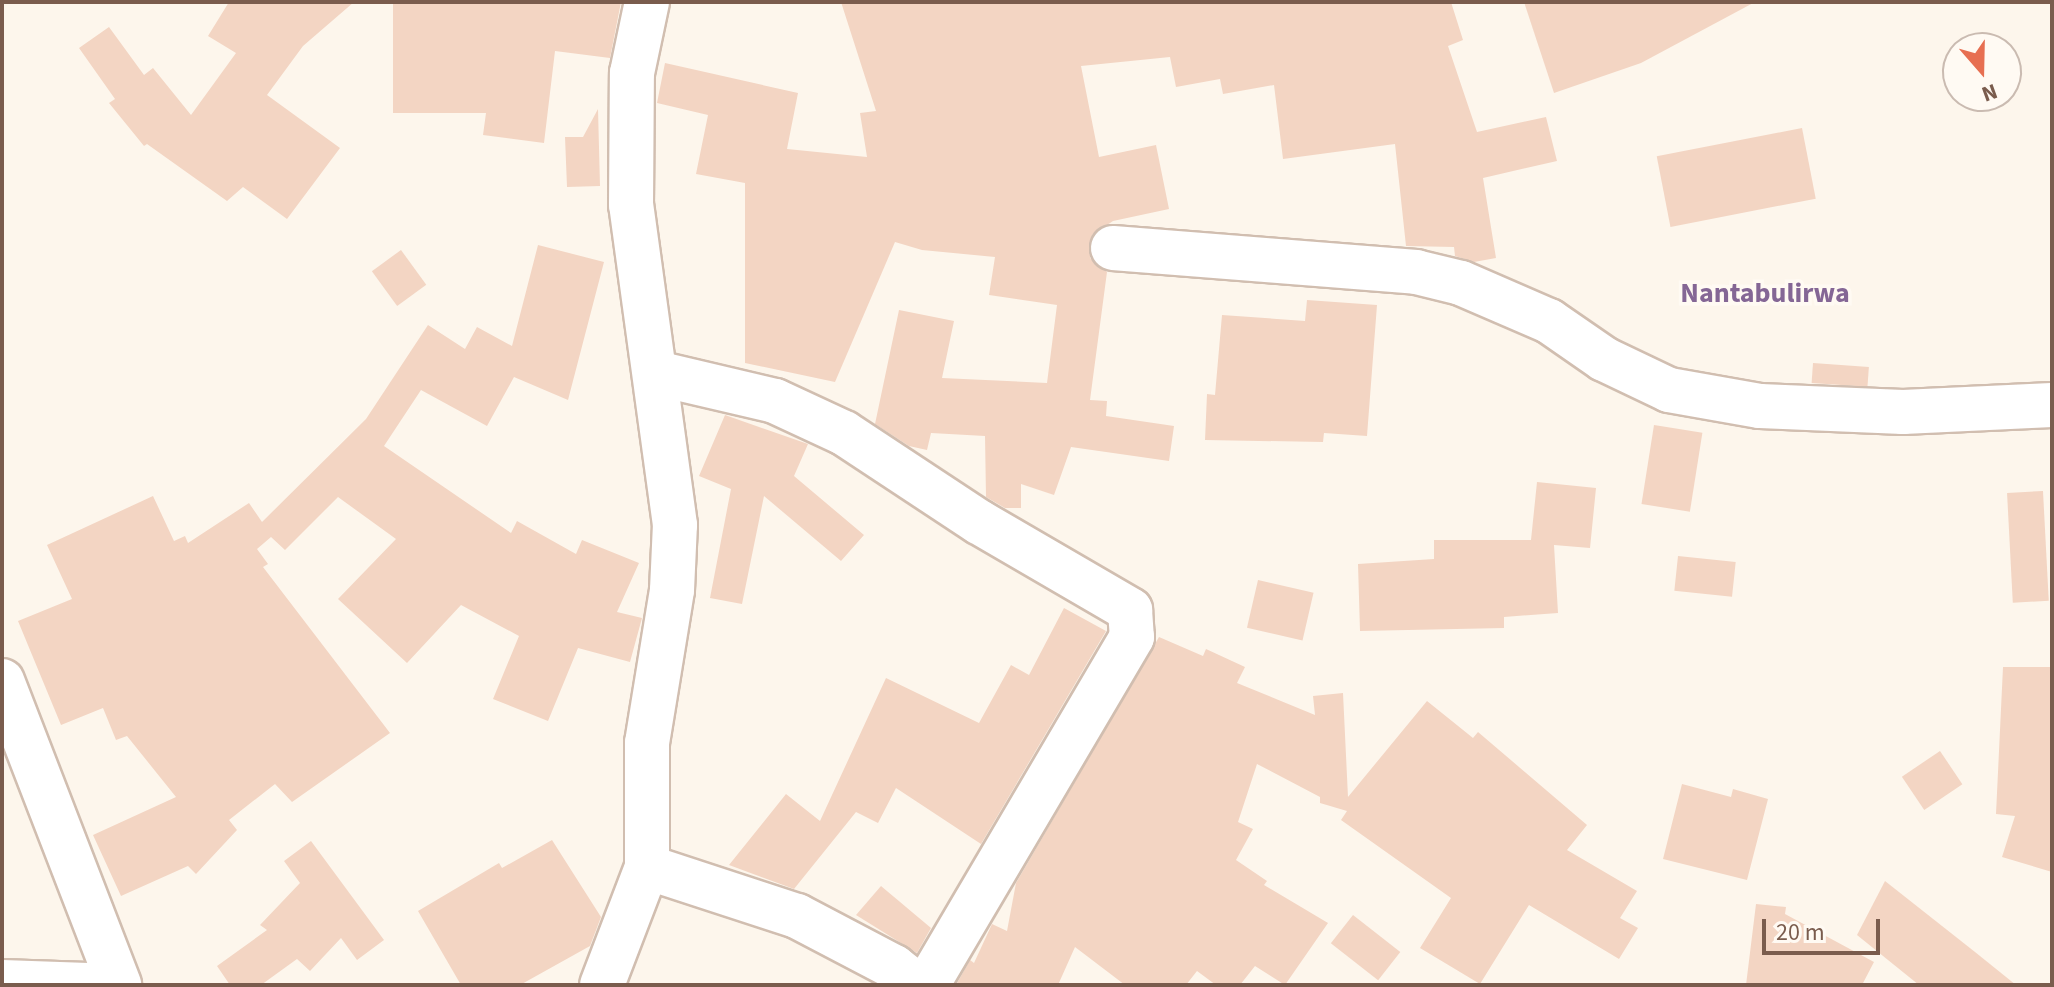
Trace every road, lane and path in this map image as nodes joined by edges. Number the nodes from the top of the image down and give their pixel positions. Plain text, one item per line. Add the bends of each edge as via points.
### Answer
1 (647, 2) edge
2 (1113, 248) dead end
3 (656, 373) junction
4 (2052, 405) edge
5 (2, 681) edge
6 (647, 867) junction
7 (2, 982) edge
8 (88, 985) edge
9 (119, 985) edge
10 (602, 985) edge
11 (917, 985) edge
12 (927, 985) edge

1 - 3 street via 632,73 631,205
2 - 4 street via 1416,272 1461,283 1549,321 1604,359 1669,390 1760,406 1903,412
3 - 6 street via 675,525 672,590 647,743
3 - 12 street via 775,401 844,433 979,522 1130,610 1132,637
5 - 9 street
6 - 10 street
6 - 11 street via 797,916 894,967
7 - 8 street

